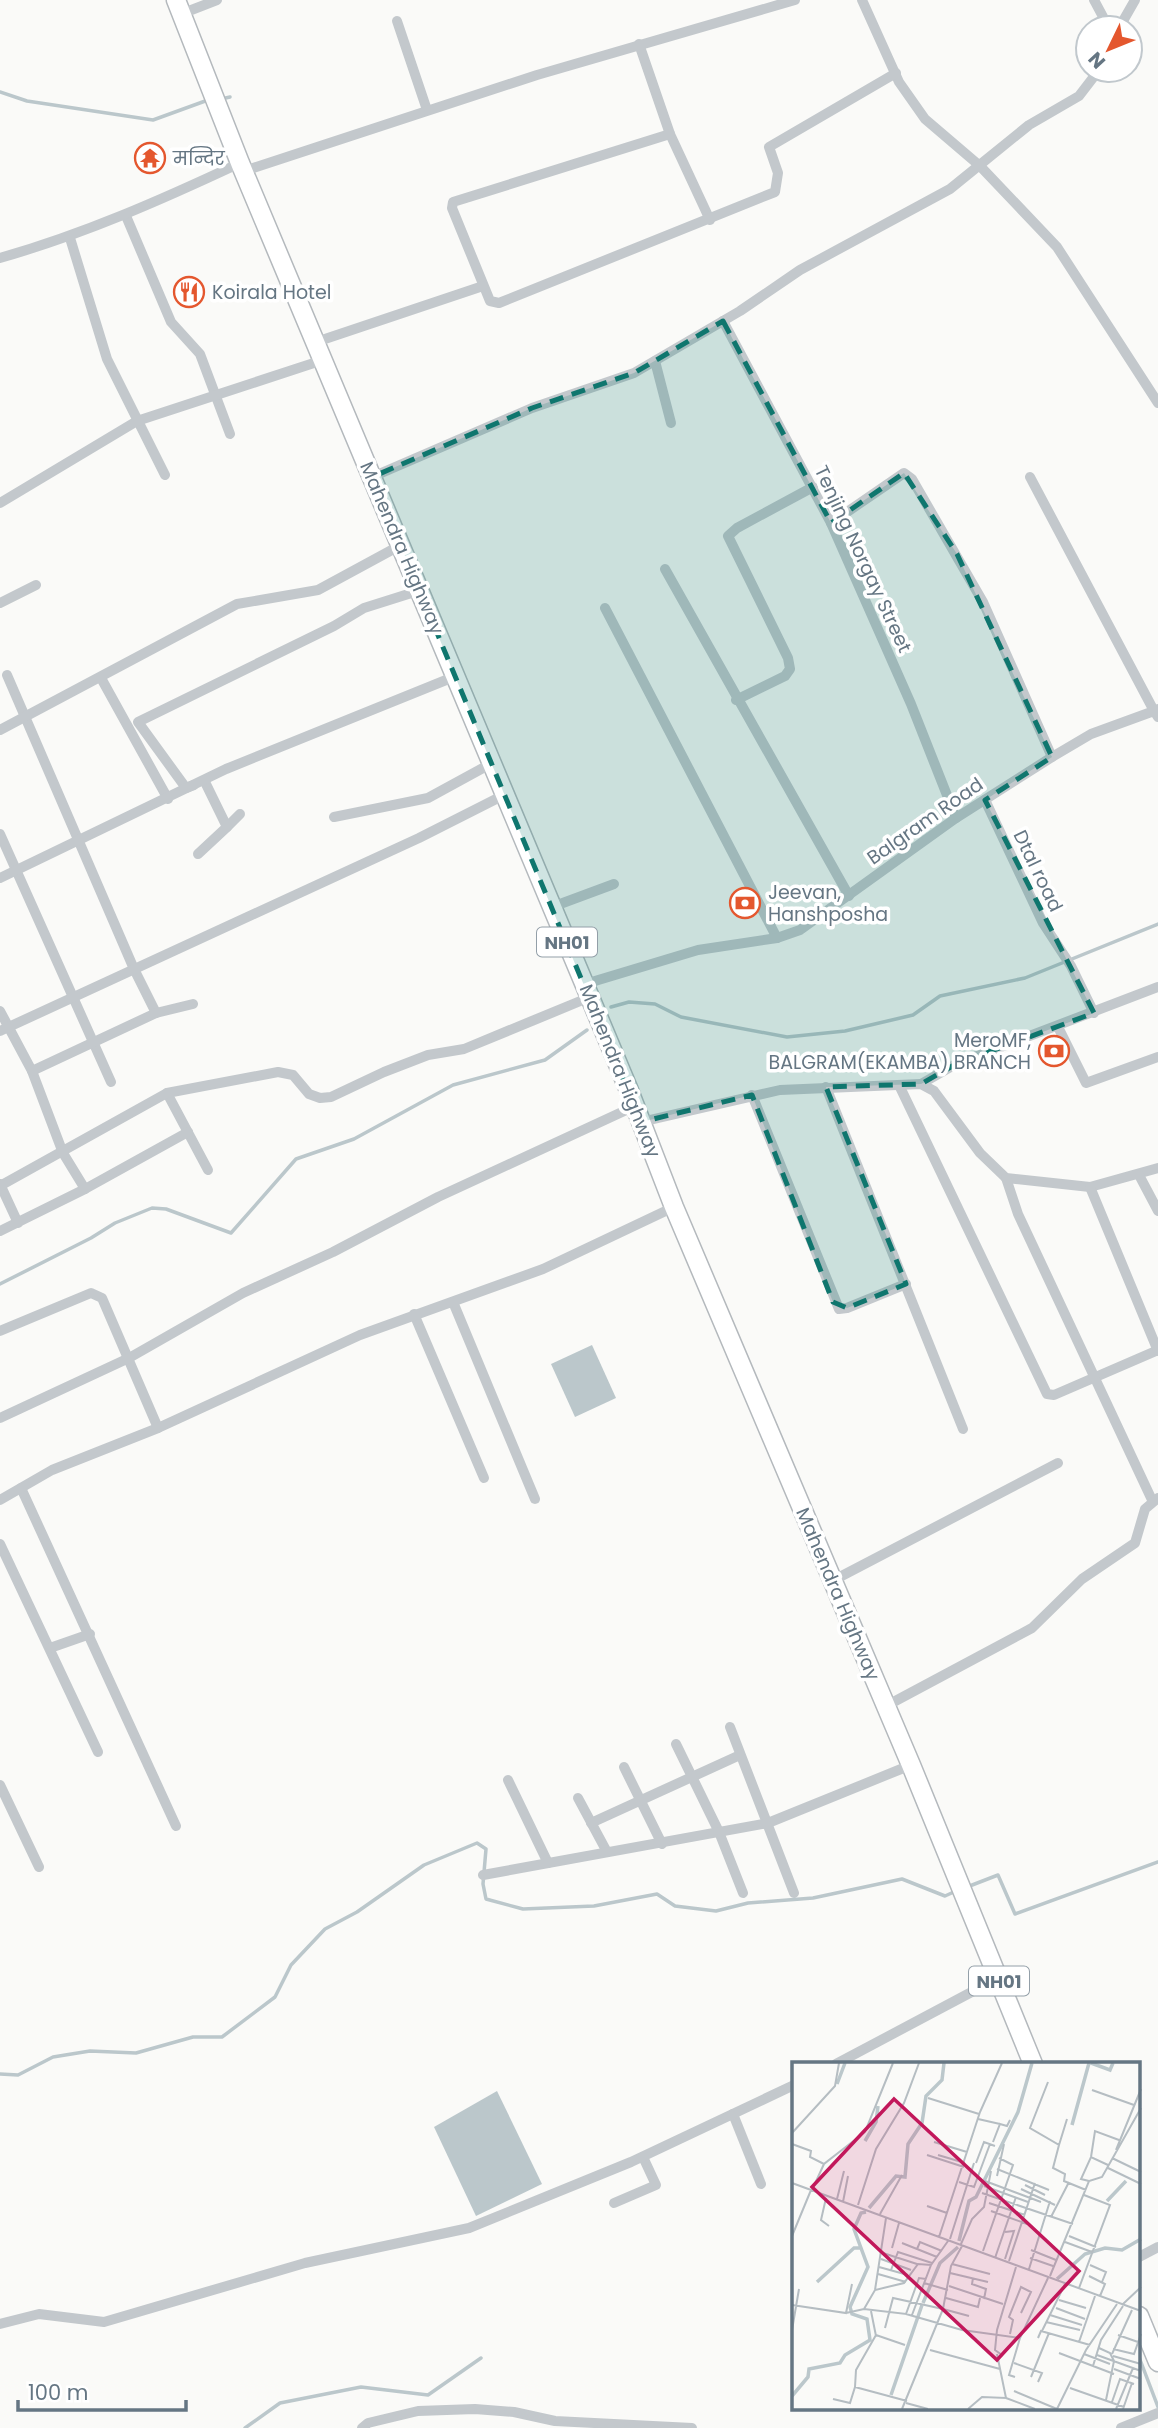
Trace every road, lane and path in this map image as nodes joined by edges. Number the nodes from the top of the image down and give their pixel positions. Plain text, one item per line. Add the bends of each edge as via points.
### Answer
1 (217, 0) edge
2 (795, 0) edge
3 (863, 0) edge
4 (179, 7) edge
5 (397, 21) dead end
6 (639, 44) junction
7 (896, 73) junction
8 (1088, 84) edge
9 (427, 110) junction
10 (670, 134) junction
11 (980, 166) junction
12 (242, 167) junction
13 (126, 216) junction
14 (710, 220) junction
15 (70, 238) junction
16 (0, 258) edge
17 (483, 286) junction
18 (723, 321) junction
19 (316, 342) junction
20 (323, 360) junction
21 (655, 361) junction
22 (217, 396) junction
23 (1158, 403) edge
24 (137, 421) junction
25 (671, 423) dead end
26 (230, 433) dead end
27 (165, 475) dead end
28 (372, 477) junction
29 (1030, 477) dead end
30 (813, 487) junction
31 (0, 502) edge
32 (831, 523) junction
33 (401, 545) junction
34 (664, 569) dead end
35 (36, 585) dead end
36 (421, 590) junction
37 (0, 603) edge
38 (605, 608) dead end
39 (6, 675) dead end
40 (456, 676) junction
41 (101, 678) junction
42 (736, 700) junction
43 (1157, 712) edge
44 (25, 718) junction
45 (0, 730) edge
46 (1052, 757) junction
47 (492, 764) junction
48 (226, 769) junction
49 (205, 782) junction
50 (504, 795) junction
51 (169, 799) junction
52 (985, 800) junction
53 (240, 814) dead end
54 (334, 817) dead end
55 (956, 818) junction
56 (227, 827) junction
57 (0, 834) edge
58 (78, 841) junction
59 (198, 854) dead end
60 (17, 870) junction
61 (0, 878) edge
62 (614, 884) dead end
63 (849, 895) junction
64 (552, 907) junction
65 (778, 938) junction
66 (134, 969) junction
67 (1158, 987) edge
68 (587, 990) junction
69 (71, 999) junction
70 (193, 1004) dead end
71 (0, 1012) edge
72 (156, 1013) junction
73 (1094, 1013) junction
74 (1058, 1027) junction
75 (3, 1029) edge
76 (93, 1044) junction
77 (1158, 1057) edge
78 (32, 1071) junction
79 (111, 1082) dead end
80 (921, 1084) junction
81 (900, 1085) junction
82 (826, 1087) junction
83 (167, 1093) junction
84 (752, 1095) junction
85 (638, 1114) junction
86 (188, 1132) junction
87 (63, 1153) junction
88 (1158, 1168) edge
89 (208, 1170) dead end
90 (1139, 1175) junction
91 (1006, 1178) junction
92 (0, 1185) edge
93 (1090, 1187) junction
94 (85, 1189) junction
95 (674, 1208) junction
96 (1158, 1210) edge
97 (18, 1223) junction
98 (0, 1231) edge
99 (906, 1284) junction
100 (453, 1302) junction
101 (414, 1314) junction
102 (0, 1331) edge
103 (1158, 1350) edge
104 (129, 1358) junction
105 (1094, 1376) junction
106 (0, 1418) edge
107 (158, 1428) junction
108 (963, 1429) dead end
109 (1058, 1464) dead end
110 (484, 1478) dead end
111 (21, 1488) junction
112 (535, 1499) dead end
113 (1155, 1499) edge
114 (0, 1500) edge
115 (0, 1544) edge
116 (832, 1581) junction
117 (90, 1634) junction
118 (50, 1648) junction
119 (886, 1706) junction
120 (730, 1727) dead end
121 (676, 1744) dead end
122 (98, 1752) dead end
123 (740, 1755) junction
124 (911, 1765) junction
125 (624, 1767) dead end
126 (692, 1777) junction
127 (508, 1780) dead end
128 (0, 1785) edge
129 (578, 1798) dead end
130 (640, 1800) junction
131 (768, 1822) junction
132 (591, 1823) junction
133 (176, 1826) dead end
134 (719, 1832) junction
135 (662, 1844) junction
136 (607, 1852) junction
137 (548, 1863) junction
138 (39, 1867) dead end
139 (483, 1875) dead end
140 (743, 1893) dead end
141 (794, 1893) dead end
142 (998, 1978) junction
143 (840, 2062) edge
144 (1032, 2062) edge
145 (792, 2086) edge
146 (733, 2114) junction
147 (643, 2157) junction
148 (761, 2184) dead end
149 (614, 2203) dead end
150 (1158, 2247) edge
151 (1140, 2256) edge
152 (1140, 2318) edge
153 (0, 2324) edge
154 (1158, 2362) edge
155 (1158, 2413) edge
156 (362, 2428) edge
157 (692, 2428) edge
158 (1121, 2428) edge

1 - 4 street
2 - 6 street
3 - 7 street
4 - 12 highway, Mahendra Highway / NH01
5 - 9 street
6 - 9 street
6 - 10 street
7 - 11 street via 925,120
7 - 14 street via 769,147 778,173 775,192
8 - 11 street via 1079,96 1029,125
9 - 12 street
10 - 14 street
10 - 17 street via 456,199 452,208
11 - 18 street via 950,189 800,270
11 - 23 street via 1056,247
12 - 13 street
12 - 19 highway, Mahendra Highway / NH01
13 - 15 street
13 - 22 street via 171,322 200,354
14 - 17 street via 499,303 491,301
15 - 16 street
15 - 24 street via 107,359
17 - 19 street
18 - 21 street
18 - 30 street, Tenjing Norgay Street
19 - 20 highway, Mahendra Highway / NH01
20 - 22 street
20 - 28 highway, Mahendra Highway / NH01
21 - 25 street
21 - 28 street
22 - 24 street
22 - 26 street
24 - 27 street
24 - 31 street
28 - 33 highway, Mahendra Highway / NH01
29 - 43 street
30 - 32 street, Tenjing Norgay Street
30 - 42 street via 728,536 790,669 785,676
32 - 46 street via 904,473 912,479 983,602
32 - 55 street, Tenjing Norgay Street
33 - 36 highway, Mahendra Highway / NH01
33 - 41 street via 318,590 237,604
34 - 42 street
35 - 37 street
36 - 40 highway, Mahendra Highway / NH01
36 - 48 street via 364,608 138,722 186,789
38 - 65 street
39 - 44 street
40 - 47 highway, Mahendra Highway / NH01
40 - 48 street
41 - 44 street
41 - 51 street
42 - 63 street
43 - 46 street, Balgram Road via 1091,734
44 - 45 street
44 - 58 street
46 - 52 street, Balgram Road
47 - 50 highway, Mahendra Highway / NH01
47 - 54 street via 428,798
48 - 49 street
49 - 51 street
49 - 56 street
50 - 64 highway, Mahendra Highway / NH01
50 - 66 street
51 - 58 street
52 - 55 street, Balgram Road
52 - 73 street, Dtal road via 1043,923
53 - 56 street
55 - 63 street, Balgram Road
56 - 59 street
57 - 60 street
58 - 60 street
58 - 66 street
60 - 61 street
60 - 69 street
62 - 64 street
63 - 65 street, Balgram Road via 800,930
64 - 68 highway, Mahendra Highway / NH01
65 - 68 street, Balgram Road via 698,950
66 - 69 street
66 - 72 street
67 - 73 street
68 - 83 street, Balgram Road via 464,1049 428,1055 331,1097 309,1094 293,1075 278,1072
68 - 85 highway, Mahendra Highway / NH01
69 - 75 street
69 - 76 street
70 - 72 street
71 - 75 street
72 - 76 street
73 - 74 street
74 - 77 street via 1086,1083
74 - 80 street via 956,1065
75 - 78 street
76 - 78 street
76 - 79 street
78 - 87 street
80 - 81 street
80 - 91 street via 934,1091 980,1153
81 - 82 street
81 - 105 street via 1047,1394
82 - 84 street
82 - 99 street
83 - 86 street
83 - 87 street, Balgram Road
84 - 85 street
84 - 99 street via 839,1309
85 - 95 highway, Mahendra Highway / NH01
85 - 104 street via 472,1180 243,1293
86 - 89 street
86 - 94 street
87 - 92 street, Balgram Road
87 - 94 street
88 - 90 street
90 - 93 street
90 - 96 street
91 - 93 street
91 - 105 street via 1018,1214
92 - 97 street
93 - 103 street
94 - 97 street
95 - 100 street via 543,1269
95 - 116 highway, Mahendra Highway / NH01
97 - 98 street
99 - 108 street
100 - 101 street
100 - 112 street
101 - 107 street
101 - 110 street
102 - 104 street via 97,1294
103 - 105 street
104 - 106 street
104 - 107 street
105 - 113 street
107 - 111 street via 52,1470
109 - 116 street
111 - 114 street
111 - 117 street
113 - 119 street via 1145,1509 1135,1543 1082,1579 1032,1628
115 - 118 street
116 - 119 highway, Mahendra Highway / NH01
117 - 118 street
117 - 133 street
118 - 122 street
119 - 124 highway, Mahendra Highway / NH01
120 - 123 street
121 - 126 street
123 - 126 street
123 - 131 street
124 - 131 street
124 - 142 highway, Mahendra Highway / NH01
125 - 130 street
126 - 130 street
126 - 134 street
127 - 137 street
128 - 138 street
129 - 132 street
130 - 132 street
130 - 135 street
131 - 134 street
131 - 141 street
132 - 136 street
134 - 135 street
134 - 140 street
135 - 136 street
136 - 137 street
137 - 139 street
142 - 143 street
142 - 144 highway, Mahendra Highway / NH01
145 - 146 street
146 - 147 street
146 - 148 street
147 - 149 street via 656,2185
147 - 153 street via 565,2194 469,2228 305,2263 104,2322 39,2314
150 - 151 street
152 - 154 highway
155 - 158 street
156 - 157 street via 418,2412 475,2409 555,2421

